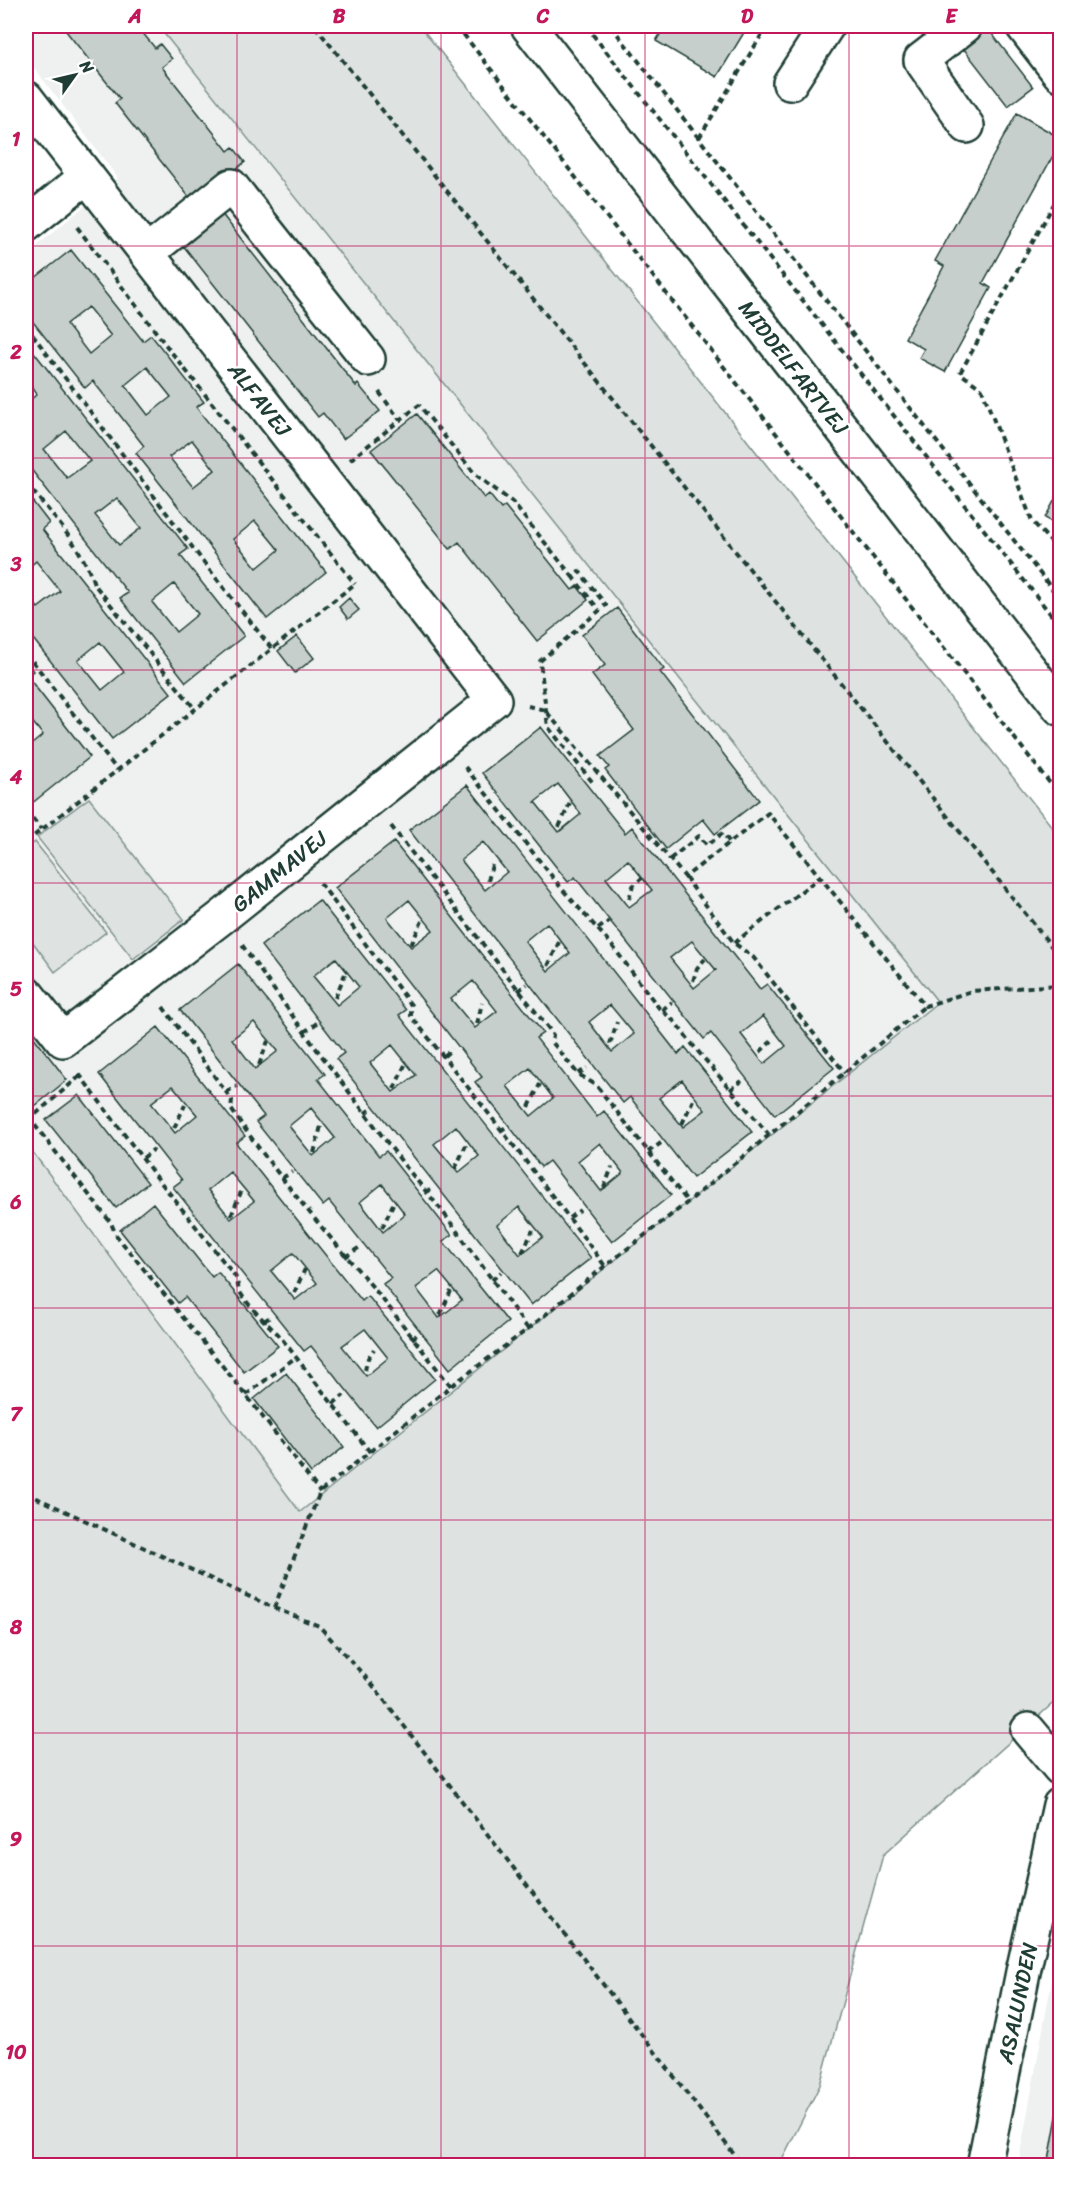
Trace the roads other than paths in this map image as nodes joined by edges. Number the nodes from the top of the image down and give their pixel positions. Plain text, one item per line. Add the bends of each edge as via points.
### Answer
1 (528, 26) edge
2 (827, 26) edge
3 (965, 26) edge
4 (1023, 26) edge
5 (1060, 74) edge
6 (790, 83) dead end
7 (26, 98) edge
8 (967, 126) dead end
9 (87, 176) junction
10 (26, 225) edge
11 (147, 253) junction
12 (368, 359) dead end
13 (494, 700) joint
14 (1060, 708) edge
15 (26, 993) edge
16 (1028, 1730) dead end
17 (1060, 1768) edge
18 (1060, 1805) edge
19 (984, 2166) edge

1 - 14 street, MIDDELFARTVEJ
2 - 6 street
3 - 8 street via 921,60
4 - 5 street
7 - 9 street, ALFAVEJ
9 - 10 street
9 - 11 street, ALFAVEJ
11 - 12 street via 231,186
11 - 13 street, ALFAVEJ
13 - 15 street, GAMMAVEJ via 142,979 69,1054
16 - 17 street
18 - 19 street, ASALUNDEN

